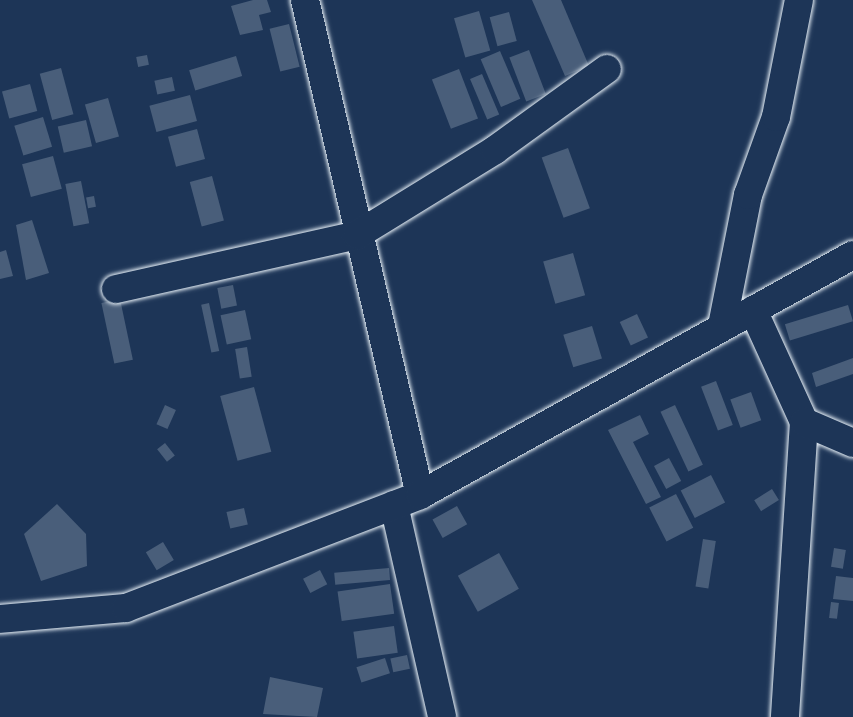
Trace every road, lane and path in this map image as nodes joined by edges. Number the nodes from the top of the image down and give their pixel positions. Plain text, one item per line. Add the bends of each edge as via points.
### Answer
1 (305, 0) edge
2 (799, 0) edge
3 (607, 69) dead end
4 (357, 235) junction
5 (853, 255) edge
6 (116, 289) dead end
7 (753, 310) junction
8 (722, 326) junction
9 (804, 422) junction
10 (853, 443) edge
11 (407, 500) junction
12 (0, 619) edge
13 (442, 717) edge
14 (785, 717) edge

1 - 4 street
2 - 8 street via 776,117 748,195
3 - 4 street via 495,150
4 - 6 street
4 - 11 street
5 - 7 street
7 - 8 street
7 - 9 street
8 - 11 street
9 - 10 street
9 - 14 street
11 - 12 street via 126,608
11 - 13 street

